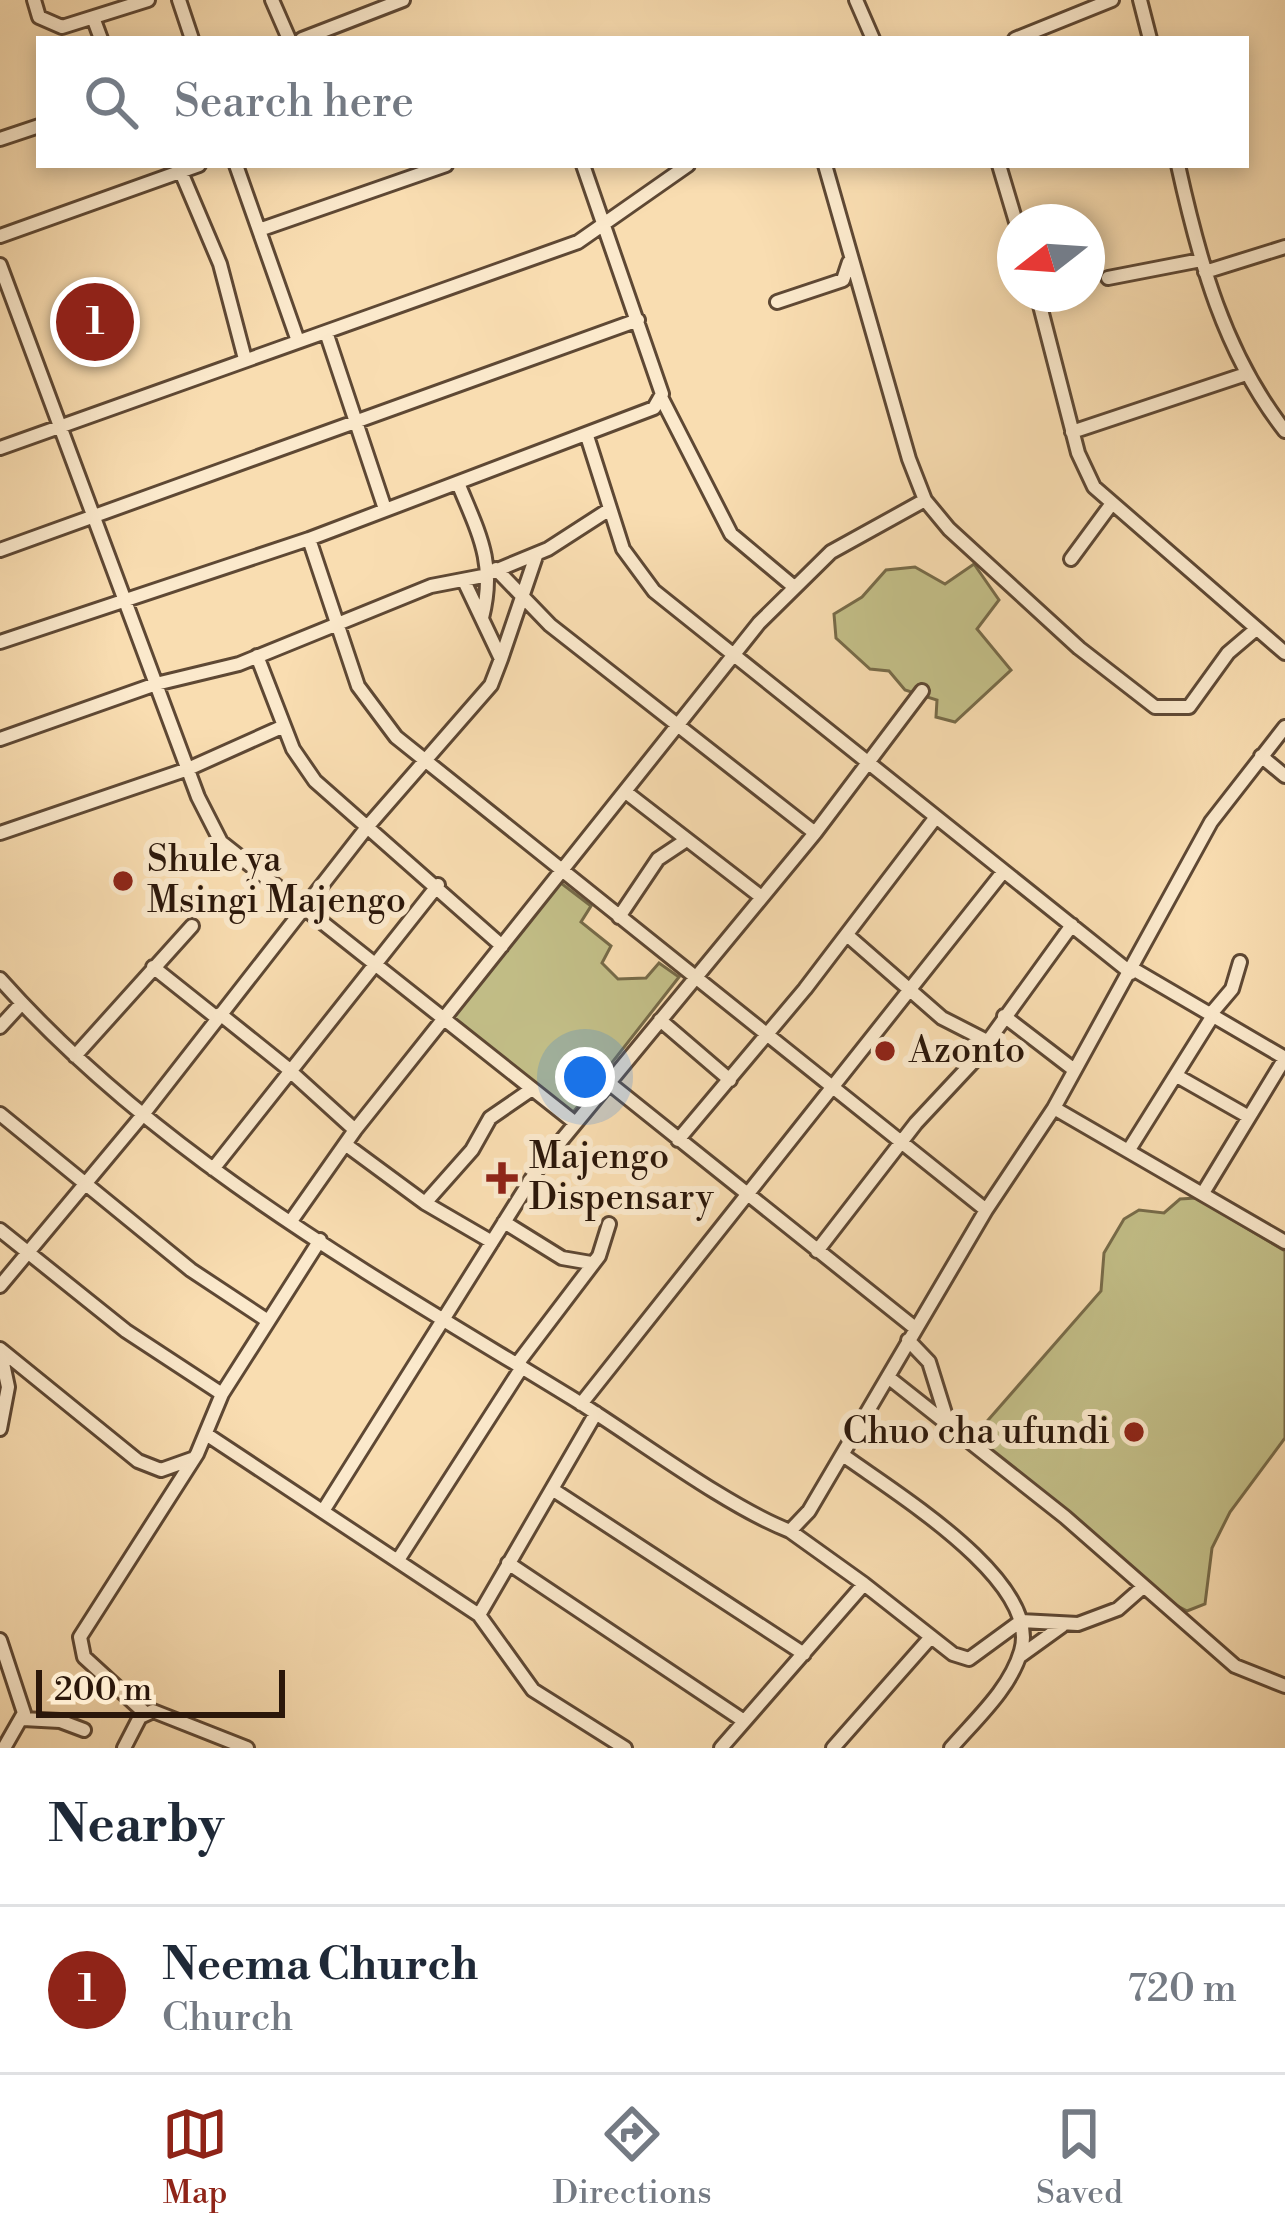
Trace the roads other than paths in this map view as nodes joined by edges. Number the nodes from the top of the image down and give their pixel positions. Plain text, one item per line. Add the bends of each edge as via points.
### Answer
1 (34, 0) edge
2 (148, 0) edge
3 (179, 0) edge
4 (272, 0) edge
5 (403, 0) edge
6 (856, 0) edge
7 (1112, 0) edge
8 (1140, 0) edge
9 (1078, 6) edge
10 (94, 20) junction
11 (1046, 27) junction
12 (100, 36) edge
13 (191, 36) edge
14 (288, 36) edge
15 (310, 36) edge
16 (872, 36) edge
17 (1023, 36) edge
18 (1039, 36) edge
19 (1149, 36) edge
20 (36, 127) edge
21 (0, 139) edge
22 (191, 168) edge
23 (237, 168) edge
24 (437, 168) edge
25 (584, 168) edge
26 (684, 168) edge
27 (825, 168) edge
28 (1000, 168) edge
29 (1179, 168) edge
30 (181, 172) junction
31 (1011, 204) edge
32 (606, 222) junction
33 (259, 230) junction
34 (0, 236) edge
35 (1285, 247) edge
36 (850, 258) junction
37 (0, 265) edge
38 (1203, 266) junction
39 (1108, 278) dead end
40 (777, 302) dead end
41 (1041, 312) edge
42 (638, 320) junction
43 (326, 332) junction
44 (298, 341) junction
45 (245, 359) junction
46 (1246, 374) junction
47 (662, 399) junction
48 (356, 422) junction
49 (64, 426) junction
50 (1285, 430) edge
51 (1072, 432) junction
52 (587, 436) junction
53 (0, 448) edge
54 (458, 483) junction
55 (925, 500) junction
56 (384, 506) junction
57 (1110, 506) junction
58 (610, 509) junction
59 (95, 514) junction
60 (308, 538) junction
61 (0, 550) edge
62 (536, 555) junction
63 (1071, 559) dead end
64 (493, 571) junction
65 (464, 581) junction
66 (794, 586) junction
67 (521, 597) junction
68 (128, 600) junction
69 (482, 618) junction
70 (334, 623) junction
71 (1255, 630) junction
72 (0, 642) edge
73 (1285, 653) edge
74 (256, 656) junction
75 (734, 656) junction
76 (501, 659) junction
77 (156, 684) junction
78 (922, 691) dead end
79 (680, 724) junction
80 (284, 726) junction
81 (1285, 727) edge
82 (0, 739) edge
83 (1262, 756) junction
84 (426, 759) junction
85 (869, 765) junction
86 (188, 769) junction
87 (1285, 776) edge
88 (627, 793) junction
89 (936, 817) junction
90 (666, 825) junction
91 (368, 826) junction
92 (0, 833) edge
93 (814, 833) junction
94 (685, 841) junction
95 (658, 859) junction
96 (1003, 872) junction
97 (565, 873) junction
98 (438, 885) junction
99 (760, 896) junction
100 (304, 909) junction
101 (619, 917) junction
102 (1072, 925) junction
103 (192, 926) dead end
104 (847, 935) junction
105 (502, 946) junction
106 (1240, 962) dead end
107 (373, 964) junction
108 (153, 967) junction
109 (1132, 971) junction
110 (695, 976) junction
111 (0, 980) edge
112 (910, 992) junction
113 (22, 1003) junction
114 (218, 1016) junction
115 (1004, 1016) junction
116 (1211, 1016) junction
117 (660, 1019) junction
118 (443, 1020) junction
119 (0, 1027) edge
120 (768, 1033) junction
121 (987, 1041) junction
122 (75, 1056) junction
123 (1284, 1057) edge
124 (1073, 1069) junction
125 (291, 1071) junction
126 (1177, 1076) junction
127 (730, 1080) junction
128 (609, 1083) junction
129 (838, 1087) junction
130 (532, 1089) junction
131 (1054, 1108) junction
132 (0, 1114) edge
133 (1249, 1117) junction
134 (141, 1118) junction
135 (574, 1122) junction
136 (356, 1130) junction
137 (678, 1140) junction
138 (904, 1141) junction
139 (345, 1144) junction
140 (1130, 1148) junction
141 (213, 1168) junction
142 (85, 1184) junction
143 (1203, 1193) junction
144 (745, 1194) junction
145 (425, 1203) junction
146 (986, 1210) junction
147 (291, 1221) junction
148 (504, 1222) junction
149 (610, 1224) dead end
150 (0, 1230) edge
151 (320, 1240) junction
152 (492, 1242) junction
153 (1285, 1242) edge
154 (817, 1251) junction
155 (26, 1254) junction
156 (592, 1263) junction
157 (0, 1286) edge
158 (444, 1317) junction
159 (268, 1321) junction
160 (912, 1334) junction
161 (0, 1350) edge
162 (519, 1366) junction
163 (888, 1377) junction
164 (222, 1394) junction
165 (581, 1404) junction
166 (596, 1413) junction
167 (948, 1423) junction
168 (0, 1429) edge
169 (206, 1434) junction
170 (843, 1455) junction
171 (193, 1459) junction
172 (552, 1489) junction
173 (322, 1511) junction
174 (790, 1531) junction
175 (398, 1560) junction
176 (508, 1563) junction
177 (864, 1584) junction
178 (1143, 1587) junction
179 (478, 1615) junction
180 (1021, 1621) junction
181 (1062, 1626) junction
182 (931, 1637) junction
183 (0, 1640) edge
184 (804, 1654) junction
185 (1018, 1658) junction
186 (1285, 1686) edge
187 (144, 1712) junction
188 (22, 1720) junction
189 (744, 1721) junction
190 (84, 1730) dead end
191 (731, 1745) edge
192 (4, 1748) edge
193 (124, 1748) edge
194 (247, 1748) edge
195 (626, 1748) edge
196 (833, 1748) edge
197 (951, 1748) edge

1 - 10 street via 49,25
2 - 10 street
3 - 13 street
4 - 14 street
5 - 15 street
6 - 16 street
7 - 9 street
8 - 19 street
9 - 11 street
10 - 12 street
11 - 17 street
11 - 18 street
20 - 21 street
22 - 30 street
23 - 33 street
24 - 33 street
25 - 32 street
26 - 32 street
27 - 36 street
28 - 31 street
29 - 38 street
30 - 34 street
30 - 45 street via 220,264
32 - 42 street
32 - 43 street via 578,242
33 - 44 street
35 - 38 street
36 - 40 street via 842,280
36 - 55 street
37 - 49 street
38 - 39 street
38 - 46 street
41 - 51 street
42 - 47 street
42 - 48 street
43 - 44 street
43 - 48 street
44 - 45 street
45 - 49 street
46 - 50 street
46 - 51 street
47 - 52 street
47 - 66 street via 731,534
48 - 56 street
48 - 59 street
49 - 53 street
49 - 59 street
51 - 57 street via 1088,478
52 - 54 street
52 - 58 street
54 - 56 street
54 - 64 street
55 - 66 street via 831,552
55 - 71 street via 1006,582 1155,707 1189,707
56 - 60 street
57 - 63 street
57 - 71 street
58 - 62 street
58 - 75 street via 633,568
59 - 61 street
59 - 68 street
60 - 68 street
60 - 70 street
62 - 64 street
62 - 67 street
64 - 65 street
64 - 67 street
64 - 69 street
65 - 69 street
65 - 70 street
66 - 75 street
67 - 76 street
67 - 79 street
68 - 72 street
68 - 77 street
69 - 76 street
70 - 74 street
70 - 84 street via 366,702
71 - 73 street
74 - 77 street
74 - 80 street
75 - 79 street
75 - 85 street
76 - 84 street via 491,685
77 - 82 street
77 - 86 street
78 - 85 street
79 - 88 street
79 - 93 street
80 - 86 street
80 - 91 street via 315,781
81 - 83 street
83 - 87 street
83 - 109 street via 1211,823
84 - 91 street
84 - 97 street
85 - 89 street
85 - 93 street
86 - 92 street
86 - 100 street via 221,842
88 - 90 street
88 - 97 street
89 - 96 street
89 - 104 street
90 - 94 street
90 - 95 street
91 - 98 street
91 - 100 street
93 - 99 street
94 - 95 street
94 - 99 street
95 - 101 street
96 - 102 street
96 - 112 street
97 - 101 street
97 - 105 street
98 - 105 street
98 - 107 street
99 - 110 street
100 - 107 street
100 - 114 street
101 - 110 street
102 - 109 street
102 - 115 street
103 - 108 street
104 - 112 street
104 - 120 street
105 - 118 street
106 - 116 street
107 - 118 street
107 - 125 street
108 - 114 street
108 - 122 street
109 - 116 street
109 - 124 street
110 - 117 street
110 - 120 street
111 - 113 street
112 - 121 street
112 - 129 street
113 - 119 street
113 - 122 street
114 - 125 street
114 - 134 street
115 - 121 street
115 - 124 street
116 - 123 street
116 - 126 street
117 - 127 street
117 - 128 street
118 - 130 street
118 - 136 street
120 - 127 street
120 - 129 street
121 - 138 street
122 - 134 street
123 - 133 street
124 - 131 street
125 - 136 street
125 - 141 street
126 - 133 street
126 - 140 street
127 - 137 street
128 - 135 street
128 - 137 street
129 - 138 street
129 - 144 street
130 - 135 street
130 - 145 street via 490,1118
131 - 140 street
131 - 146 street
132 - 142 street
133 - 143 street
134 - 141 street
134 - 142 street
135 - 148 street
136 - 139 street
137 - 144 street
138 - 146 street
138 - 154 street
139 - 145 street
139 - 147 street
140 - 143 street
141 - 147 street
142 - 155 street
142 - 159 street
143 - 153 street
144 - 154 street
144 - 165 street
145 - 152 street
146 - 160 street
147 - 151 street
148 - 152 street
148 - 156 street via 562,1258
149 - 156 street
150 - 155 street
151 - 158 street
151 - 159 street
152 - 158 street
154 - 160 street
155 - 157 street
155 - 164 street
156 - 162 street
158 - 162 street
158 - 173 street
159 - 164 street
160 - 163 street
160 - 167 street
161 - 168 street via 8,1388
161 - 171 street via 138,1461 161,1470
162 - 165 street
162 - 175 street
163 - 167 street
163 - 170 street
164 - 169 street
165 - 166 street
166 - 172 street
166 - 174 street
167 - 178 street
169 - 171 street
169 - 173 street
170 - 174 street
170 - 180 street via 993,1574
171 - 187 street via 78,1642
172 - 176 street
172 - 184 street
173 - 175 street
174 - 177 street
175 - 179 street
176 - 179 street
176 - 189 street
177 - 182 street
177 - 184 street
178 - 181 street via 1110,1613
178 - 186 street via 1235,1666
179 - 195 street via 532,1690
180 - 181 street
180 - 182 street via 974,1658
180 - 185 street
181 - 185 street
182 - 196 street
183 - 188 street
184 - 189 street
185 - 197 street
187 - 193 street
187 - 194 street
188 - 190 street
188 - 192 street
189 - 191 street

